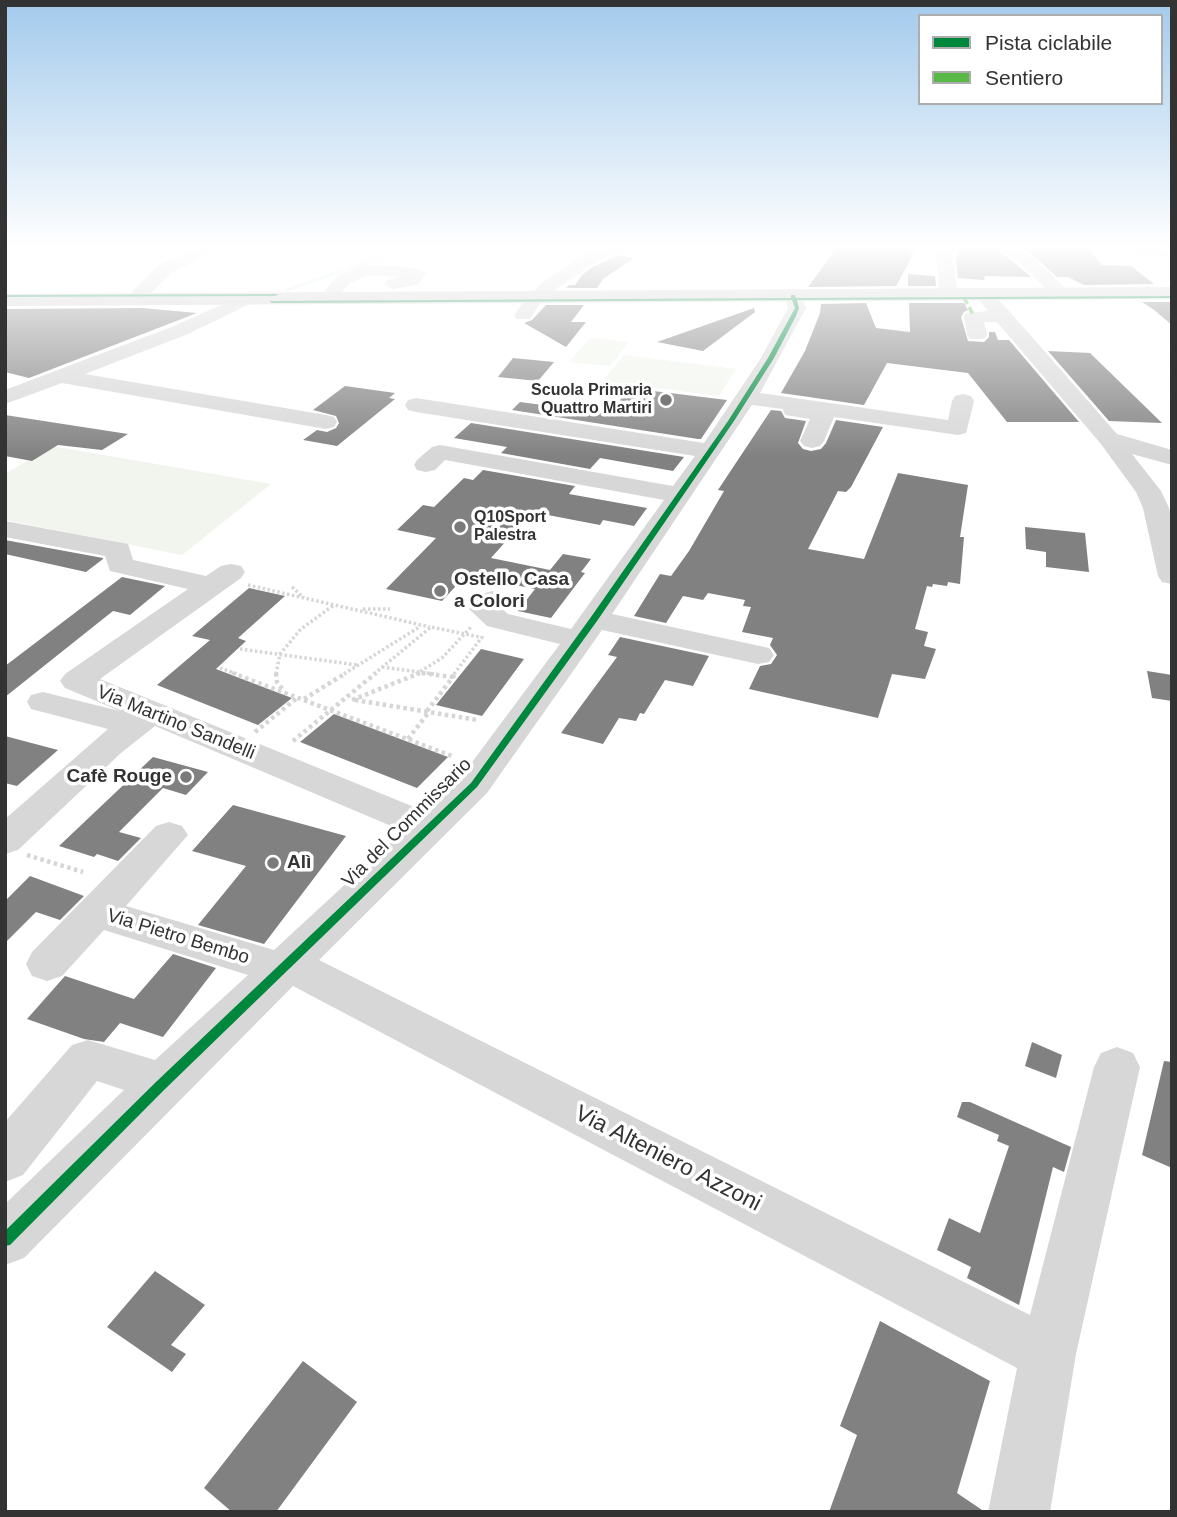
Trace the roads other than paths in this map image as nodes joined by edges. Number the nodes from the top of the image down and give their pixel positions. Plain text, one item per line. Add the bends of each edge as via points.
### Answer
1 (209, 317) edge
2 (793, 317) edge
3 (979, 317) edge
4 (1004, 317) edge
5 (977, 335) dead end
6 (63, 377) junction
7 (5, 398) edge
8 (743, 400) junction
9 (963, 401) dead end
10 (416, 405) dead end
11 (326, 422) dead end
12 (812, 441) dead end
13 (1115, 441) junction
14 (711, 451) junction
15 (1172, 458) edge
16 (426, 465) dead end
17 (679, 495) junction
18 (5, 529) edge
19 (1172, 576) edge
20 (492, 600) dead end
21 (587, 630) junction
22 (758, 654) dead end
23 (43, 702) dead end
24 (142, 719) junction
25 (430, 828) junction
26 (14, 831) edge
27 (169, 835) dead end
28 (96, 912) junction
29 (47, 964) dead end
30 (285, 968) junction
31 (1117, 1067) dead end
32 (160, 1086) junction
33 (5, 1159) edge
34 (9, 1229) edge
35 (1048, 1354) junction
36 (1018, 1512) edge

1 - 6 street
2 - 8 street, Via del Commissario
3 - 5 street via 973,317
4 - 13 street
6 - 7 street
6 - 11 street
8 - 9 street via 958,428
8 - 12 street via 823,415
8 - 14 street, Via del Commissario
10 - 14 street
13 - 15 street
13 - 19 street via 1156,508
14 - 17 street, Via del Commissario
16 - 17 street via 440,452
17 - 21 street, Via del Commissario
18 - 24 street, Via Martino Sandelli via 118,550 120,565 230,581 76,681
20 - 21 street via 484,609 498,620
21 - 22 street
21 - 25 street, Via del Commissario via 474,785
23 - 24 street
24 - 25 street, Via Martino Sandelli
24 - 26 street
25 - 30 street, Via del Commissario
27 - 28 street, Via Pietro Bembo
28 - 29 street
28 - 30 street, Via Pietro Bembo
30 - 32 street, Via del Commissario
30 - 35 street, Via Alteniero Azzoni
31 - 35 street
32 - 33 street via 88,1059
32 - 34 street, Via del Commissario
35 - 36 street

